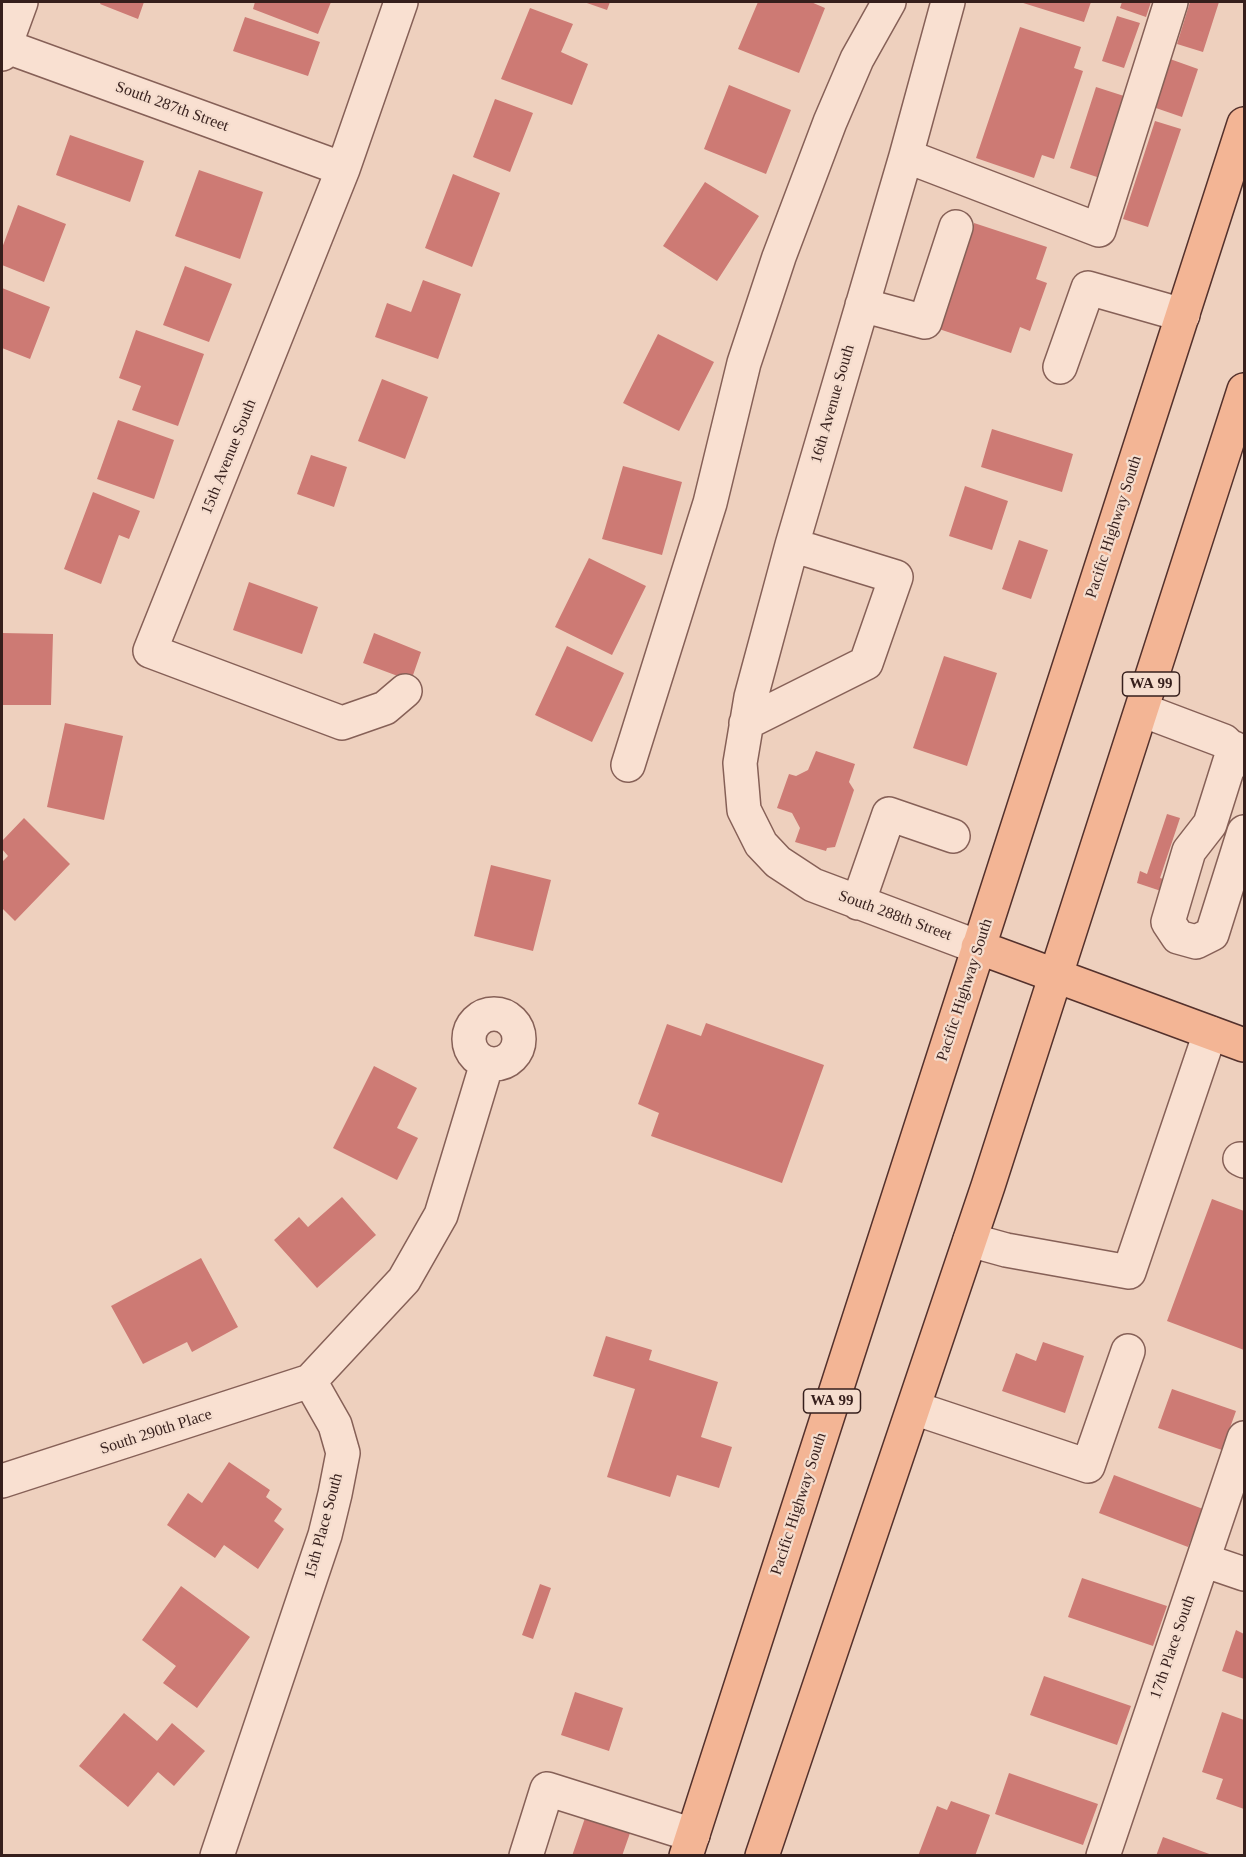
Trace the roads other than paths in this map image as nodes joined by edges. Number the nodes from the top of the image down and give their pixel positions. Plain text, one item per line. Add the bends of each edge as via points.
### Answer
1 (21, 2) edge
2 (401, 2) edge
3 (889, 2) edge
4 (948, 2) edge
5 (1171, 2) edge
6 (2, 49) edge
7 (1245, 124) edge
8 (906, 156) junction
9 (343, 168) junction
10 (956, 227) dead end
11 (862, 305) junction
12 (1182, 315) junction
13 (1060, 367) dead end
14 (1245, 390) edge
15 (792, 545) junction
16 (405, 691) dead end
17 (1142, 710) junction
18 (746, 723) junction
19 (1239, 754) edge
20 (628, 765) dead end
21 (744, 810) joint
22 (1245, 832) edge
23 (953, 836) dead end
24 (858, 903) junction
25 (978, 947) junction
26 (1057, 978) junction
27 (1210, 1033) junction
28 (1245, 1045) edge
29 (487, 1063) dead end
30 (970, 1240) junction
31 (1128, 1351) dead end
32 (310, 1381) junction
33 (914, 1408) junction
34 (1245, 1438) edge
35 (2, 1481) edge
36 (1203, 1560) junction
37 (1245, 1574) edge
38 (689, 1845) edge
39 (217, 1856) edge
40 (526, 1856) edge
41 (762, 1856) edge
42 (1103, 1856) edge

1 - 6 street
2 - 9 street, 15th Avenue South
3 - 20 street via 838,101 779,257 744,363 710,503
4 - 8 street, 16th Avenue South
5 - 8 street via 1099,230
6 - 9 street, South 287th Street
7 - 12 main road, Pacific Highway South / WA 99
8 - 11 street, 16th Avenue South
9 - 16 street, 15th Avenue South via 150,651 342,723 385,708
10 - 11 street via 925,322
11 - 15 street, 16th Avenue South
12 - 13 street via 1088,288
12 - 25 main road, Pacific Highway South / WA 99
14 - 17 main road, WA 99
15 - 18 street, 16th Avenue South
15 - 18 street via 896,577 866,663
17 - 19 street via 1224,741
17 - 26 main road, WA 99
18 - 21 street, 16th Avenue South via 740,763
19 - 22 street via 1210,824 1189,851 1168,922 1178,937 1196,942 1212,934
21 - 24 street, South 288th Street via 761,844 778,862 813,885
23 - 24 street via 889,814
24 - 25 street, South 288th Street
25 - 26 main road, South 288th Street
25 - 38 main road, Pacific Highway South / WA 99
26 - 27 main road, South 288th Street
26 - 30 main road, WA 99
27 - 28 main road, South 288th Street
27 - 30 street via 1129,1272
29 - 32 street via 441,1215 404,1281
30 - 33 main road, WA 99
31 - 33 street via 1088,1466
32 - 35 street, South 290th Place
32 - 39 street, 15th Place South via 335,1425 343,1453 335,1494 325,1535
33 - 41 main road, WA 99
34 - 36 street, 17th Place South
36 - 37 street
36 - 42 street, 17th Place South
38 - 40 street via 547,1790

